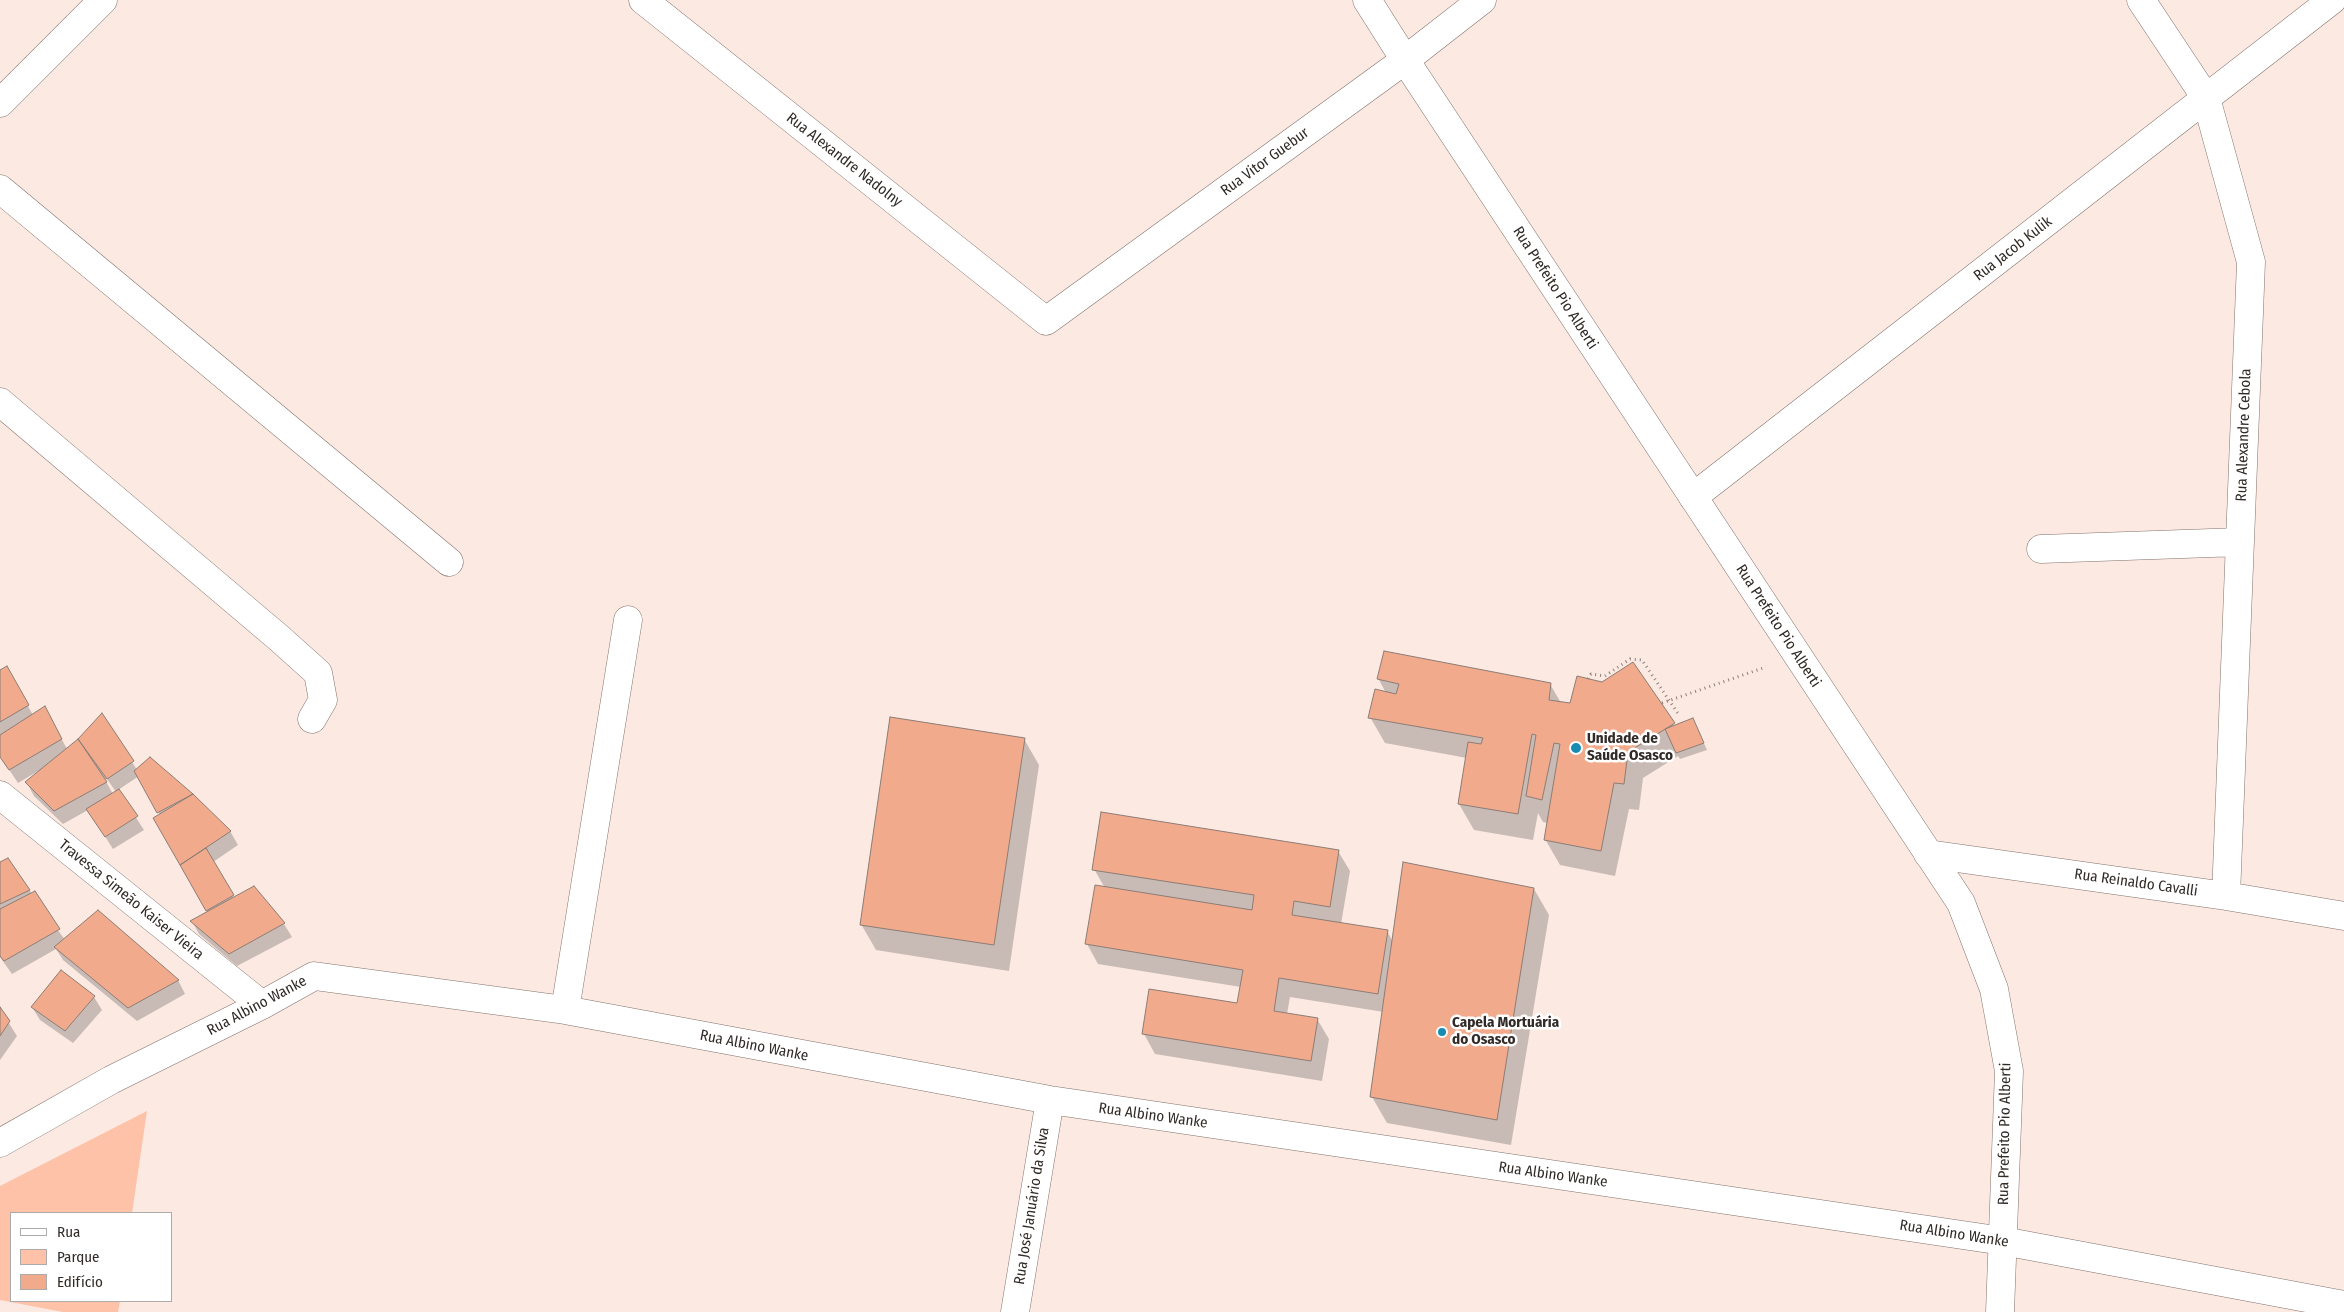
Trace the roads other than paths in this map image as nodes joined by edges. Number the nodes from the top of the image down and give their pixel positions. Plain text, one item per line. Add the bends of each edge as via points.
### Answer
1 (103, 0) edge
2 (643, 0) edge
3 (1367, 0) edge
4 (1482, 0) edge
5 (2141, 0) edge
6 (2332, 0) edge
7 (1405, 60) junction
8 (2206, 98) junction
9 (0, 103) edge
10 (0, 188) edge
11 (1046, 321) joint
12 (0, 402) edge
13 (1693, 497) junction
14 (2240, 542) junction
15 (2042, 549) dead end
16 (449, 562) dead end
17 (628, 620) dead end
18 (312, 719) dead end
19 (0, 795) edge
20 (1928, 854) junction
21 (2226, 896) junction
22 (2344, 916) edge
23 (262, 1004) junction
24 (565, 1010) junction
25 (1050, 1100) junction
26 (0, 1143) edge
27 (2003, 1241) junction
28 (2344, 1305) edge
29 (1015, 1312) edge
30 (2000, 1312) edge

1 - 9 street
2 - 11 street, Rua Alexandre Nadolny
3 - 7 street, Rua Prefeito Pio Alberti
4 - 7 street, Rua Vitor Guebur
5 - 8 street, Rua Alexandre Cebola
6 - 8 street, Rua Jacob Kulik
7 - 11 street, Rua Vitor Guebur
7 - 13 street, Rua Prefeito Pio Alberti
8 - 13 street, Rua Jacob Kulik
8 - 14 street, Rua Alexandre Cebola via 2251,262
10 - 16 street
12 - 18 street via 318,673 323,700
13 - 20 street, Rua Prefeito Pio Alberti
14 - 15 street
14 - 21 street, Rua Alexandre Cebola
17 - 24 street
19 - 23 street, Travessa Simeão Kaiser Vieira
20 - 21 street, Rua Reinaldo Cavalli
20 - 27 street, Rua Prefeito Pio Alberti via 1961,903 1994,989 2009,1071
21 - 22 street, Rua Reinaldo Cavalli
23 - 24 street, Rua Albino Wanke via 314,976
23 - 26 street, Rua Albino Wanke via 111,1080
24 - 25 street, Rua Albino Wanke
25 - 27 street, Rua Albino Wanke
25 - 29 street, Rua José Januário da Silva
27 - 28 street, Rua Albino Wanke
27 - 30 street, Rua Prefeito Pio Alberti

